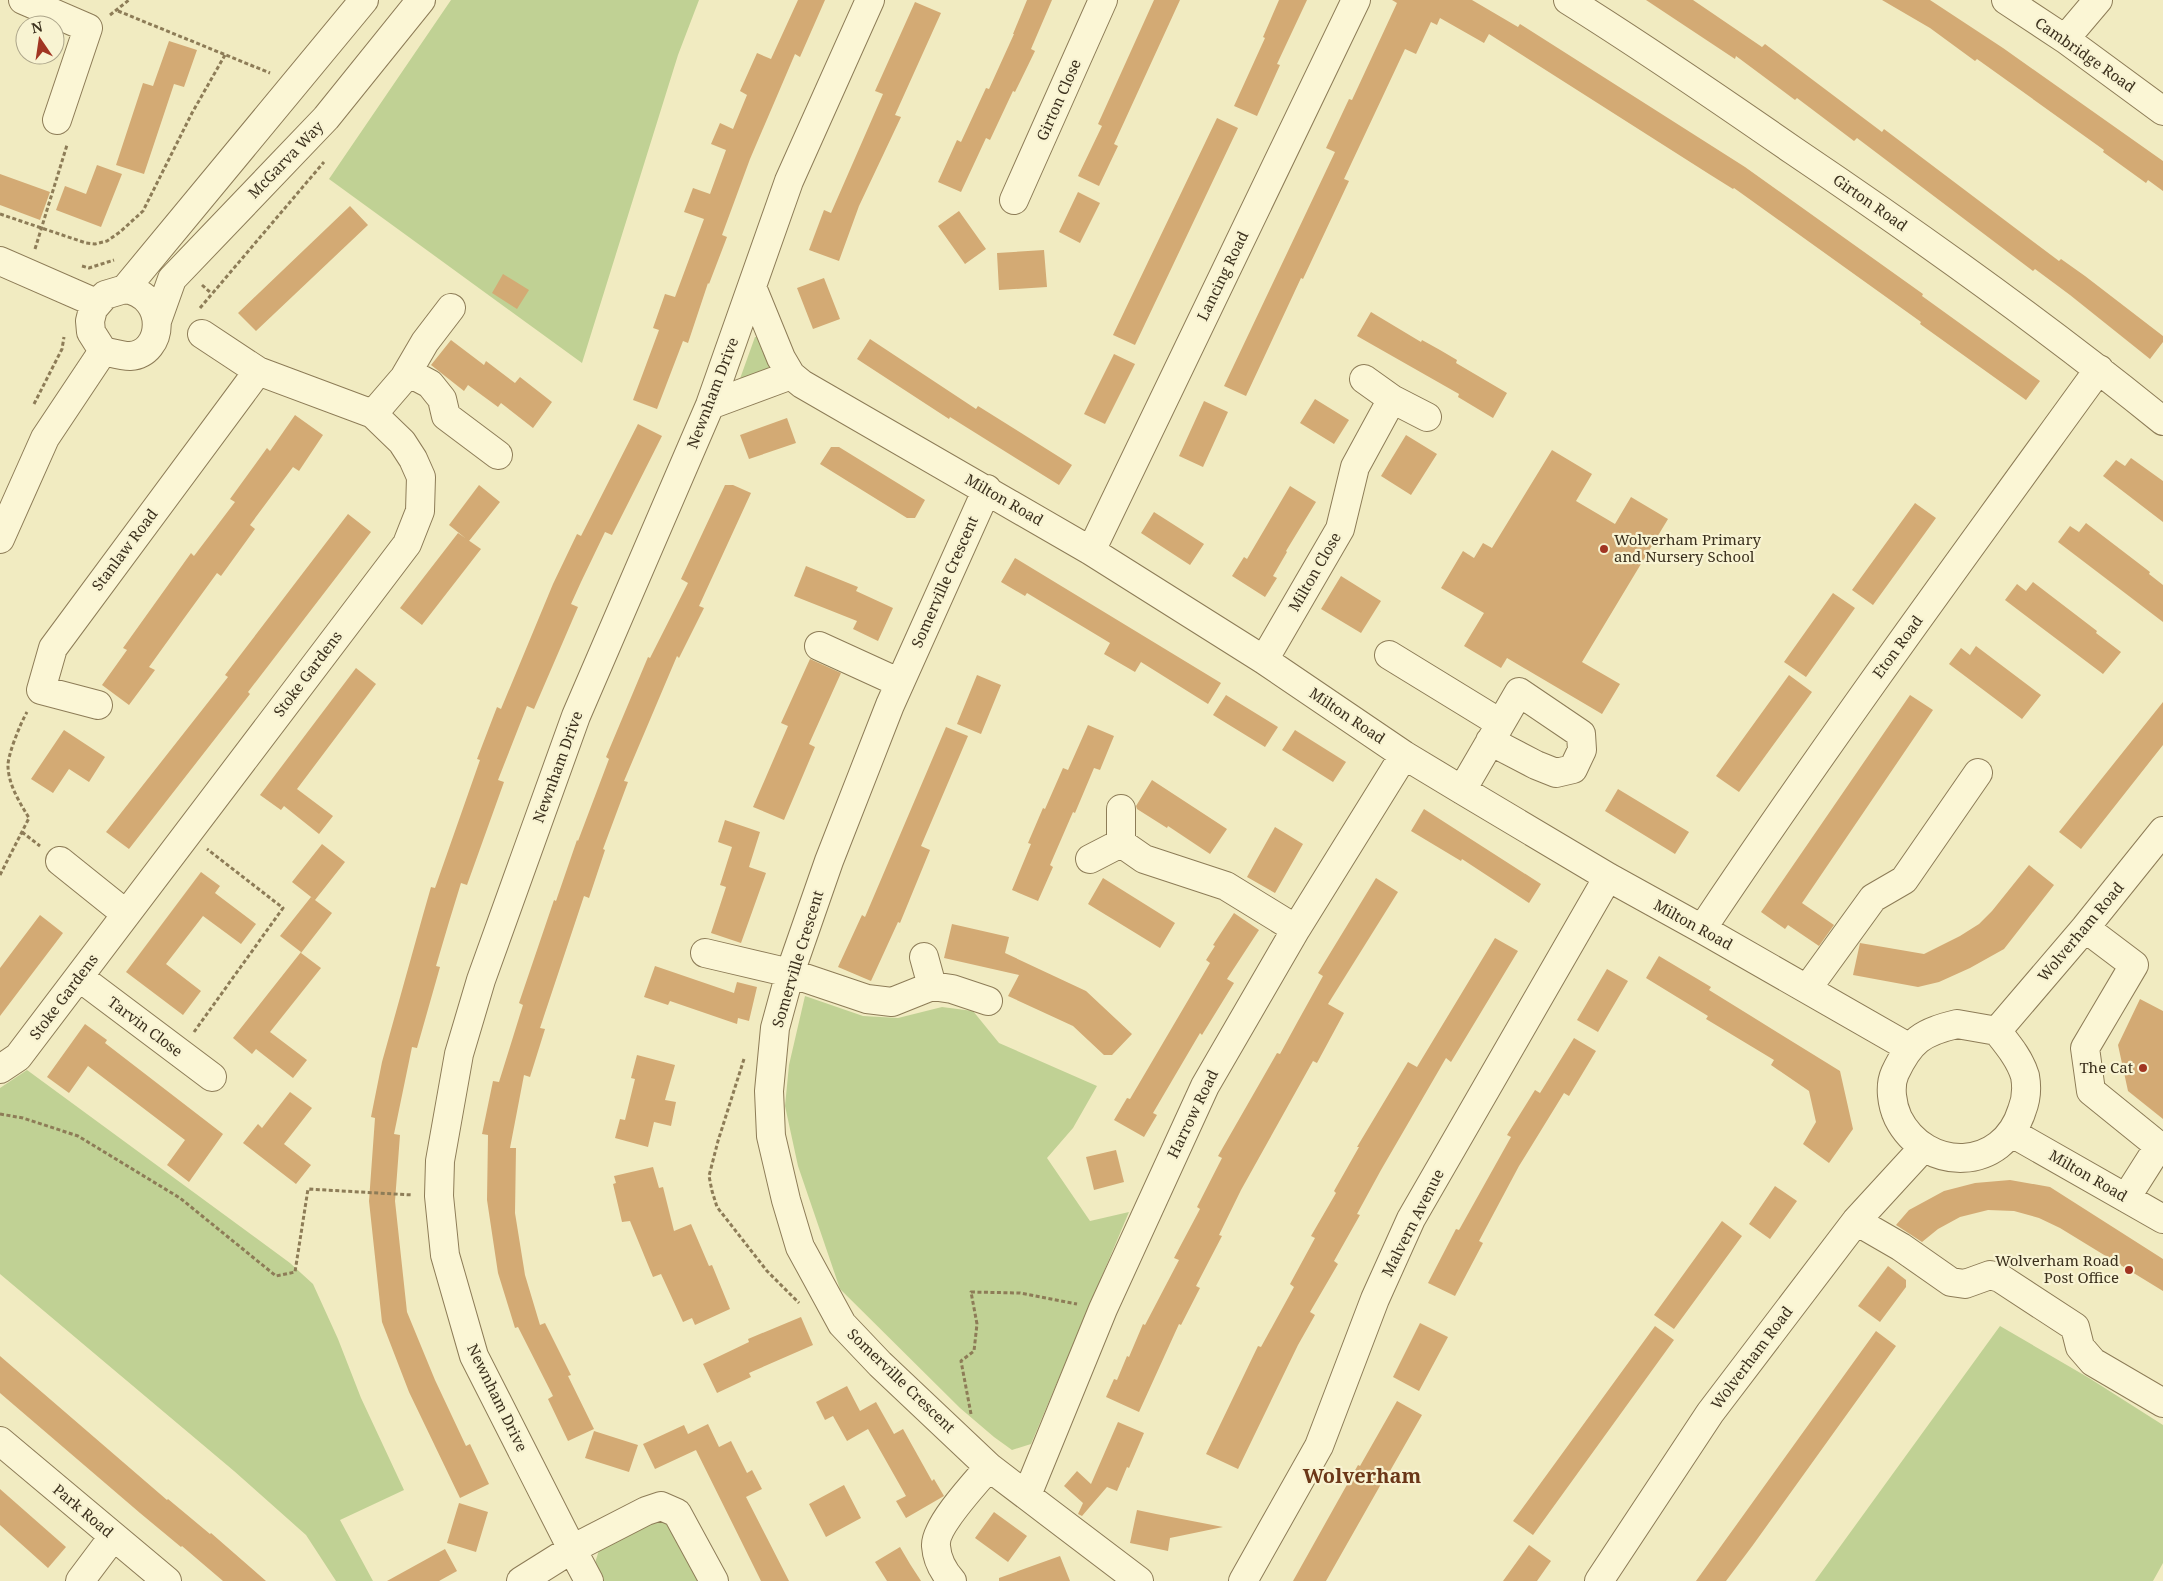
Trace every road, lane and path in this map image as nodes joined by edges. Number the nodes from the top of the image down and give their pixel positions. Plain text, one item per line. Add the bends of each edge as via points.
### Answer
1 (23, 0) edge
2 (129, 0) edge
3 (364, 0) edge
4 (421, 0) edge
5 (870, 0) edge
6 (1103, 0) edge
7 (1356, 0) edge
8 (1568, 0) edge
9 (2006, 0) edge
10 (2098, 0) edge
11 (2065, 39) junction
12 (225, 55) junction
13 (295, 83) junction
14 (2163, 111) edge
15 (56, 120) joint
16 (1014, 200) dead end
17 (0, 214) edge
18 (42, 228) junction
19 (0, 261) edge
20 (28, 273) junction
21 (752, 287) junction
22 (125, 289) junction
23 (96, 304) junction
24 (451, 308) dead end
25 (158, 321) junction
26 (202, 334) dead end
27 (103, 351) junction
28 (2100, 369) junction
29 (258, 370) junction
30 (791, 375) junction
31 (404, 378) junction
32 (1364, 379) dead end
33 (1392, 399) junction
34 (710, 405) junction
35 (373, 414) junction
36 (1427, 417) dead end
37 (2163, 421) edge
38 (498, 455) dead end
39 (987, 489) junction
40 (0, 539) edge
41 (1091, 551) junction
42 (819, 646) dead end
43 (1389, 655) dead end
44 (1264, 660) junction
45 (900, 683) junction
46 (41, 690) junction
47 (98, 705) dead end
48 (1404, 755) junction
49 (1978, 773) dead end
50 (1462, 790) junction
51 (1121, 809) dead end
52 (2163, 831) edge
53 (187, 833) junction
54 (1121, 842) junction
55 (1090, 859) dead end
56 (60, 861) dead end
57 (0, 875) edge
58 (1608, 878) junction
59 (126, 914) junction
60 (2085, 928) junction
61 (1296, 929) junction
62 (1702, 929) junction
63 (705, 953) dead end
64 (924, 958) dead end
65 (790, 973) junction
66 (79, 977) junction
67 (932, 986) junction
68 (1807, 989) junction
69 (988, 1001) dead end
70 (1997, 1031) junction
71 (1908, 1047) junction
72 (773, 1049) junction
73 (179, 1053) junction
74 (0, 1069) edge
75 (212, 1077) dead end
76 (0, 1114) edge
77 (2012, 1133) junction
78 (1923, 1148) junction
79 (439, 1196) junction
80 (2126, 1198) junction
81 (2163, 1219) edge
82 (1856, 1221) junction
83 (802, 1306) dead end
84 (1103, 1309) junction
85 (2163, 1403) edge
86 (962, 1439) junction
87 (0, 1441) edge
88 (989, 1467) junction
89 (1027, 1495) junction
90 (113, 1537) junction
91 (572, 1549) junction
92 (80, 1581) edge
93 (167, 1581) edge
94 (521, 1581) edge
95 (589, 1581) edge
96 (714, 1581) edge
97 (952, 1581) edge
98 (1139, 1581) edge
99 (1243, 1581) edge
100 (1599, 1581) edge

1 - 15 street via 88,28
2 - 12 path via 118,10
3 - 13 street
4 - 25 street, McGarva Way via 326,118 172,279
5 - 21 street, Newnham Drive via 789,181
6 - 16 street, Girton Close
7 - 41 street, Lancing Road
8 - 28 street, Girton Road via 1631,39 1868,201
9 - 11 street, Cambridge Road
10 - 11 street
11 - 14 street, Cambridge Road
12 - 13 path
12 - 18 path via 143,211 107,241 95,244 72,240
13 - 22 street
15 - 18 path
17 - 18 path
18 - 20 path
19 - 20 street
20 - 23 street
21 - 30 street, Milton Road via 780,358
21 - 34 street, Newnham Drive
22 - 23 street via 104,295
22 - 25 street via 142,294 151,303
23 - 27 street via 90,320 91,332
24 - 31 street via 425,342
25 - 27 street via 151,343 142,351 131,356
26 - 29 street, Stoke Gardens
27 - 40 street via 45,438
28 - 37 street, Girton Road
28 - 62 street, Eton Road via 1885,664
29 - 35 street, Stoke Gardens
29 - 46 street, Stanlaw Road via 53,648
30 - 34 street
30 - 39 street, Milton Road
31 - 35 street
31 - 38 street via 415,376 430,384 442,399 446,416
32 - 33 street
33 - 36 street
33 - 44 street, Milton Close via 1355,467 1340,529
34 - 79 street, Newnham Drive via 576,716 481,980 459,1054 440,1161
35 - 53 street, Stoke Gardens via 402,442 421,477 420,511 407,544
39 - 41 street, Milton Road
39 - 45 street, Somerville Crescent
41 - 44 street, Milton Road
42 - 45 street
43 - 50 street via 1495,732
44 - 48 street, Milton Road
45 - 65 street, Somerville Crescent via 833,852
46 - 47 street
46 - 57 path via 20,724 7,766 14,790 29,818
48 - 50 street, Milton Road
48 - 61 street, Harrow Road
49 - 68 street via 1904,880 1873,898
50 - 58 street, Milton Road
51 - 54 street
52 - 60 street, Wolverham Road
53 - 59 street, Stoke Gardens
53 - 73 path via 283,908
54 - 55 street
54 - 61 street via 1144,859 1226,886
56 - 59 street
58 - 62 street, Milton Road
58 - 99 street, Malvern Avenue via 1412,1219 1374,1299 1319,1446
59 - 66 street, Stoke Gardens
60 - 70 street, Wolverham Road
60 - 80 street via 2134,965 2085,1048 2091,1091 2159,1146
61 - 84 street, Harrow Road via 1205,1086
62 - 68 street, Milton Road
63 - 65 street
64 - 67 street
65 - 67 street via 867,1000 892,1002
65 - 72 street, Somerville Crescent via 774,1028
66 - 73 street, Tarvin Close
66 - 74 street, Stoke Gardens via 18,1057
67 - 69 street
68 - 71 street, Milton Road
70 - 71 street via 1956,1024 1934,1029
70 - 77 street via 2016,1057 2025,1077 2026,1100
71 - 78 street via 1893,1076 1892,1099 1905,1132
72 - 83 path via 748,1046 709,1176 717,1207 767,1270
72 - 86 street, Somerville Crescent via 769,1090 771,1136 800,1247 842,1324 880,1364
73 - 75 street, Tarvin Close
76 - 79 path via 78,1136 180,1198 276,1276 295,1272 308,1188
77 - 78 street via 1995,1148 1976,1156 1953,1158
77 - 80 street, Milton Road
78 - 82 street, Wolverham Road
79 - 91 street, Newnham Drive via 445,1255 474,1356
80 - 81 street, Milton Road
82 - 85 street via 1951,1282 1965,1284 1990,1275 2000,1278 2075,1327 2080,1347 2093,1362
82 - 100 street, Wolverham Road via 1710,1413
84 - 86 path via 1020,1293 971,1292 977,1324 974,1351 961,1361 972,1418
84 - 89 street, Harrow Road
86 - 88 street, Somerville Crescent
87 - 90 street, Park Road
88 - 89 street, Somerville Crescent
88 - 97 street via 960,1500 942,1527 936,1544 940,1562
89 - 98 street, Somerville Crescent
90 - 92 street
90 - 93 street, Park Road
91 - 94 street
91 - 95 street, Newnham Drive
91 - 96 street via 661,1506 677,1513

